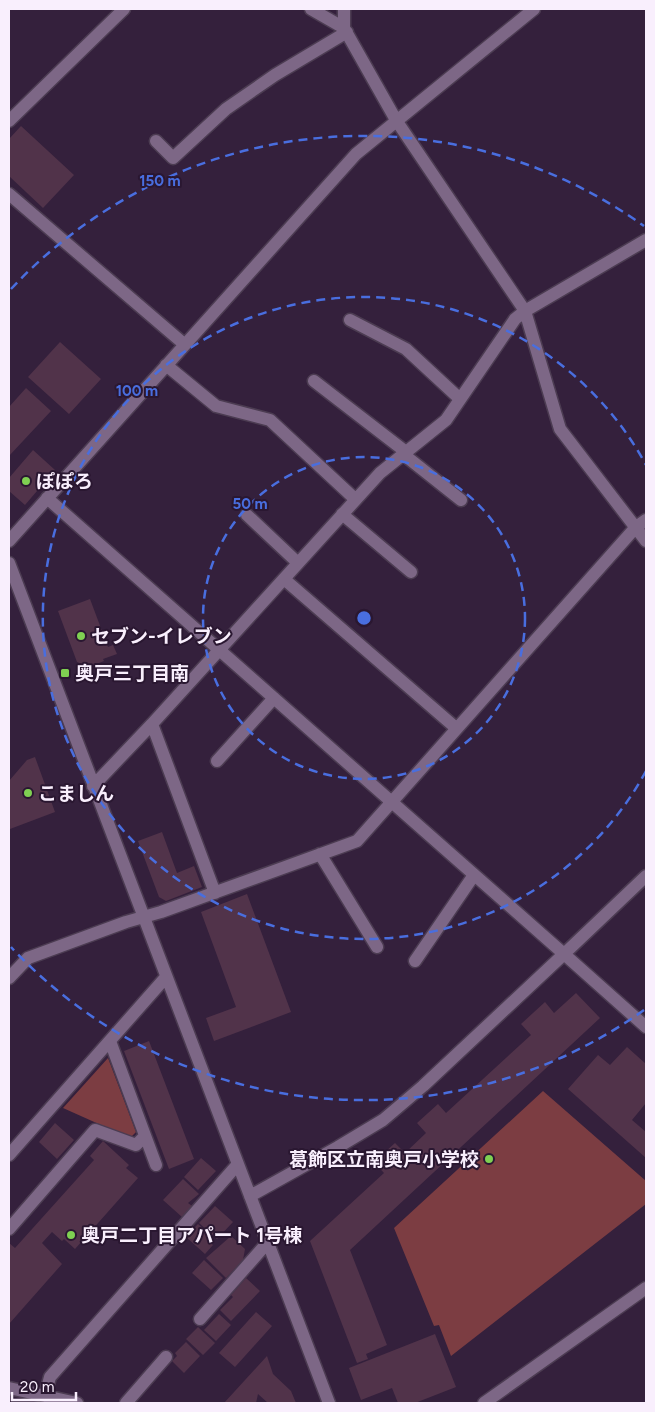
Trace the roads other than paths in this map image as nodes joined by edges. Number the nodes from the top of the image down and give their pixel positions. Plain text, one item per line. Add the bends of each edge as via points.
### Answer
1 (124, 9) edge
2 (311, 9) edge
3 (344, 9) edge
4 (534, 9) edge
5 (346, 30) junction
6 (396, 120) junction
7 (9, 121) edge
8 (156, 141) dead end
9 (9, 194) edge
10 (646, 240) edge
11 (525, 311) junction
12 (350, 320) dead end
13 (184, 344) junction
14 (166, 364) junction
15 (314, 381) dead end
16 (460, 399) junction
17 (404, 453) junction
18 (46, 498) junction
19 (355, 499) junction
20 (461, 500) dead end
21 (342, 514) junction
22 (247, 515) dead end
23 (641, 524) edge
24 (9, 541) edge
25 (646, 541) edge
26 (9, 563) edge
27 (298, 563) junction
28 (397, 577) dead end
29 (284, 579) junction
30 (220, 650) junction
31 (274, 698) junction
32 (152, 724) junction
33 (456, 728) junction
34 (217, 761) dead end
35 (93, 786) junction
36 (391, 800) junction
37 (320, 854) junction
38 (474, 875) junction
39 (646, 876) edge
40 (215, 893) junction
41 (143, 918) junction
42 (377, 947) dead end
43 (564, 954) junction
44 (415, 961) dead end
45 (12, 969) edge
46 (166, 977) junction
47 (646, 1027) edge
48 (110, 1041) junction
49 (145, 1136) junction
50 (9, 1155) edge
51 (238, 1164) junction
52 (156, 1165) dead end
53 (250, 1196) junction
54 (9, 1229) edge
55 (268, 1242) junction
56 (646, 1288) edge
57 (200, 1319) dead end
58 (166, 1358) dead end
59 (9, 1388) edge
60 (45, 1396) junction
61 (77, 1403) edge
62 (126, 1403) edge
63 (329, 1403) edge
64 (484, 1403) edge

1 - 7 street
2 - 5 street
3 - 5 street
4 - 6 street
5 - 6 street
5 - 8 street via 226,108 173,158
6 - 11 street
6 - 13 street via 356,154
9 - 13 street
10 - 11 street
11 - 16 street via 515,319
11 - 23 street via 560,429
12 - 16 street via 406,349
13 - 14 street
14 - 18 street
14 - 19 street via 216,406 270,420
15 - 17 street
16 - 17 street via 446,420
17 - 19 street via 380,472
17 - 20 street
18 - 24 street
18 - 30 street
19 - 21 street
21 - 27 street
21 - 28 street via 408,569
22 - 27 street
23 - 25 street
23 - 33 street
26 - 35 street
27 - 29 street
29 - 30 street
29 - 33 street
30 - 31 street
30 - 32 street
31 - 34 street
31 - 36 street
32 - 35 street
32 - 40 street
33 - 36 street
35 - 41 street
36 - 37 street via 357,840
36 - 38 street
37 - 40 street
37 - 42 street
38 - 43 street
38 - 44 street
39 - 43 street
40 - 41 street
41 - 45 street via 28,958
41 - 46 street
43 - 47 street
43 - 53 street via 384,1120
46 - 48 street
46 - 51 street
48 - 49 street
48 - 50 street
49 - 52 street
49 - 54 street via 136,1145 96,1130
51 - 53 street
51 - 60 street via 50,1377
53 - 55 street
55 - 57 street
55 - 63 street
56 - 64 street
58 - 62 street
59 - 60 street
60 - 61 street

